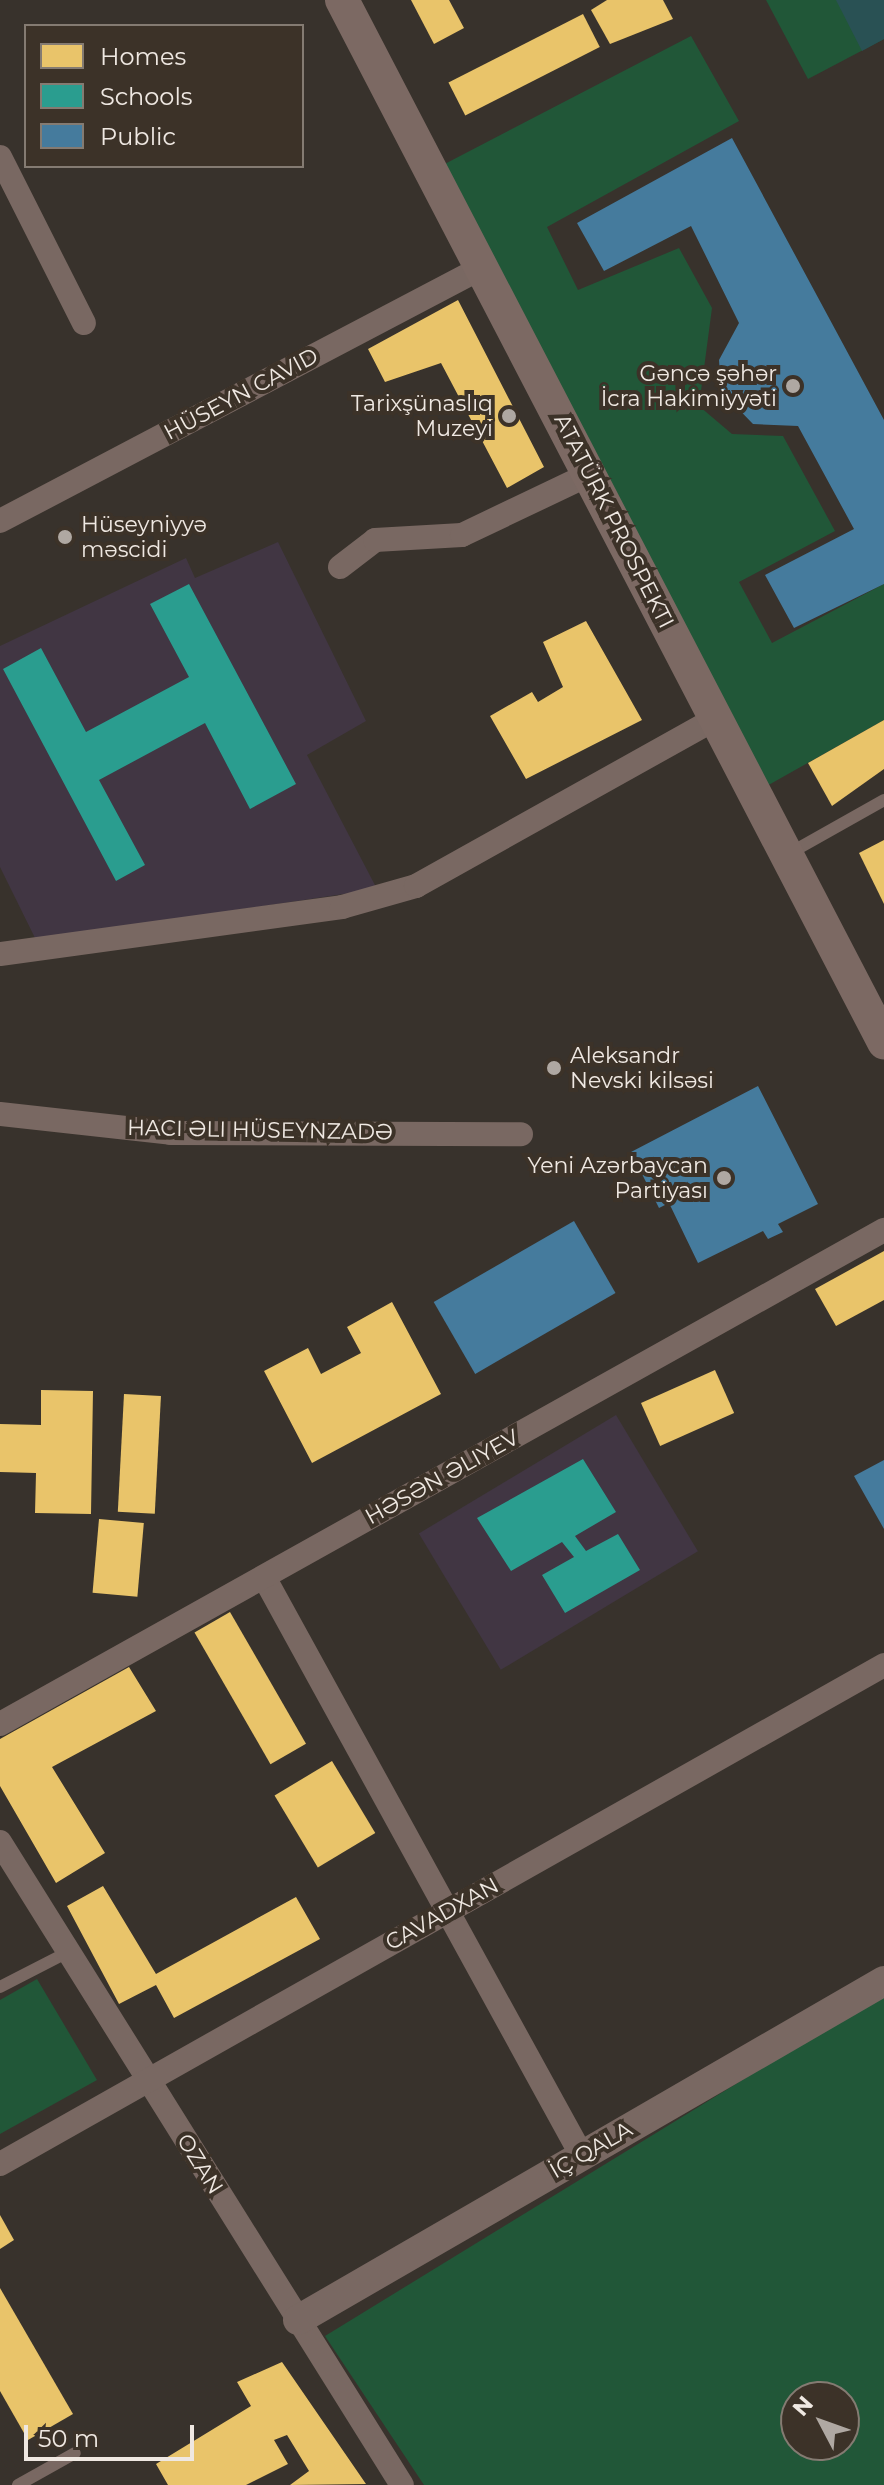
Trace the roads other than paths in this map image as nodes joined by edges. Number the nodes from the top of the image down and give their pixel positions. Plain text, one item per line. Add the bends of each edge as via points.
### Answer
1 (342, 0) edge
2 (0, 157) edge
3 (483, 267) junction
4 (84, 323) dead end
5 (590, 474) junction
6 (0, 521) edge
7 (340, 567) dead end
8 (716, 718) junction
9 (884, 800) edge
10 (787, 854) junction
11 (0, 954) edge
12 (884, 1042) edge
13 (0, 1114) edge
14 (521, 1134) dead end
15 (884, 1230) edge
16 (264, 1577) junction
17 (884, 1665) edge
18 (0, 1724) edge
19 (3, 1854) edge
20 (450, 1910) junction
21 (68, 1952) junction
22 (884, 1981) edge
23 (0, 1987) edge
24 (147, 2080) junction
25 (582, 2156) junction
26 (0, 2164) edge
27 (298, 2320) junction
28 (75, 2453) dead end
29 (18, 2485) edge
30 (402, 2485) edge

1 - 3 main road, ATATÜRK PROSPEKTI
2 - 4 street
3 - 5 main road, ATATÜRK PROSPEKTI
3 - 6 street, HÜSEYN CAVID
5 - 7 street via 462,535 375,540
5 - 8 main road, ATATÜRK PROSPEKTI
8 - 10 main road, ATATÜRK PROSPEKTI
8 - 11 street via 416,886 342,907
9 - 10 lane
10 - 12 main road, ATATÜRK PROSPEKTI
13 - 14 street via 171,1133
15 - 16 street, HƏSƏN ƏLIYEV
16 - 18 street, HƏSƏN ƏLIYEV
16 - 20 street
17 - 20 street, CAVADXAN
19 - 21 street, OZAN
20 - 24 street, CAVADXAN
20 - 25 street
21 - 23 lane
21 - 24 street, OZAN
22 - 25 street, İÇ QALA
24 - 26 street, CAVADXAN
24 - 27 street, OZAN
25 - 27 street, İÇ QALA
27 - 30 street, OZAN
28 - 29 lane

